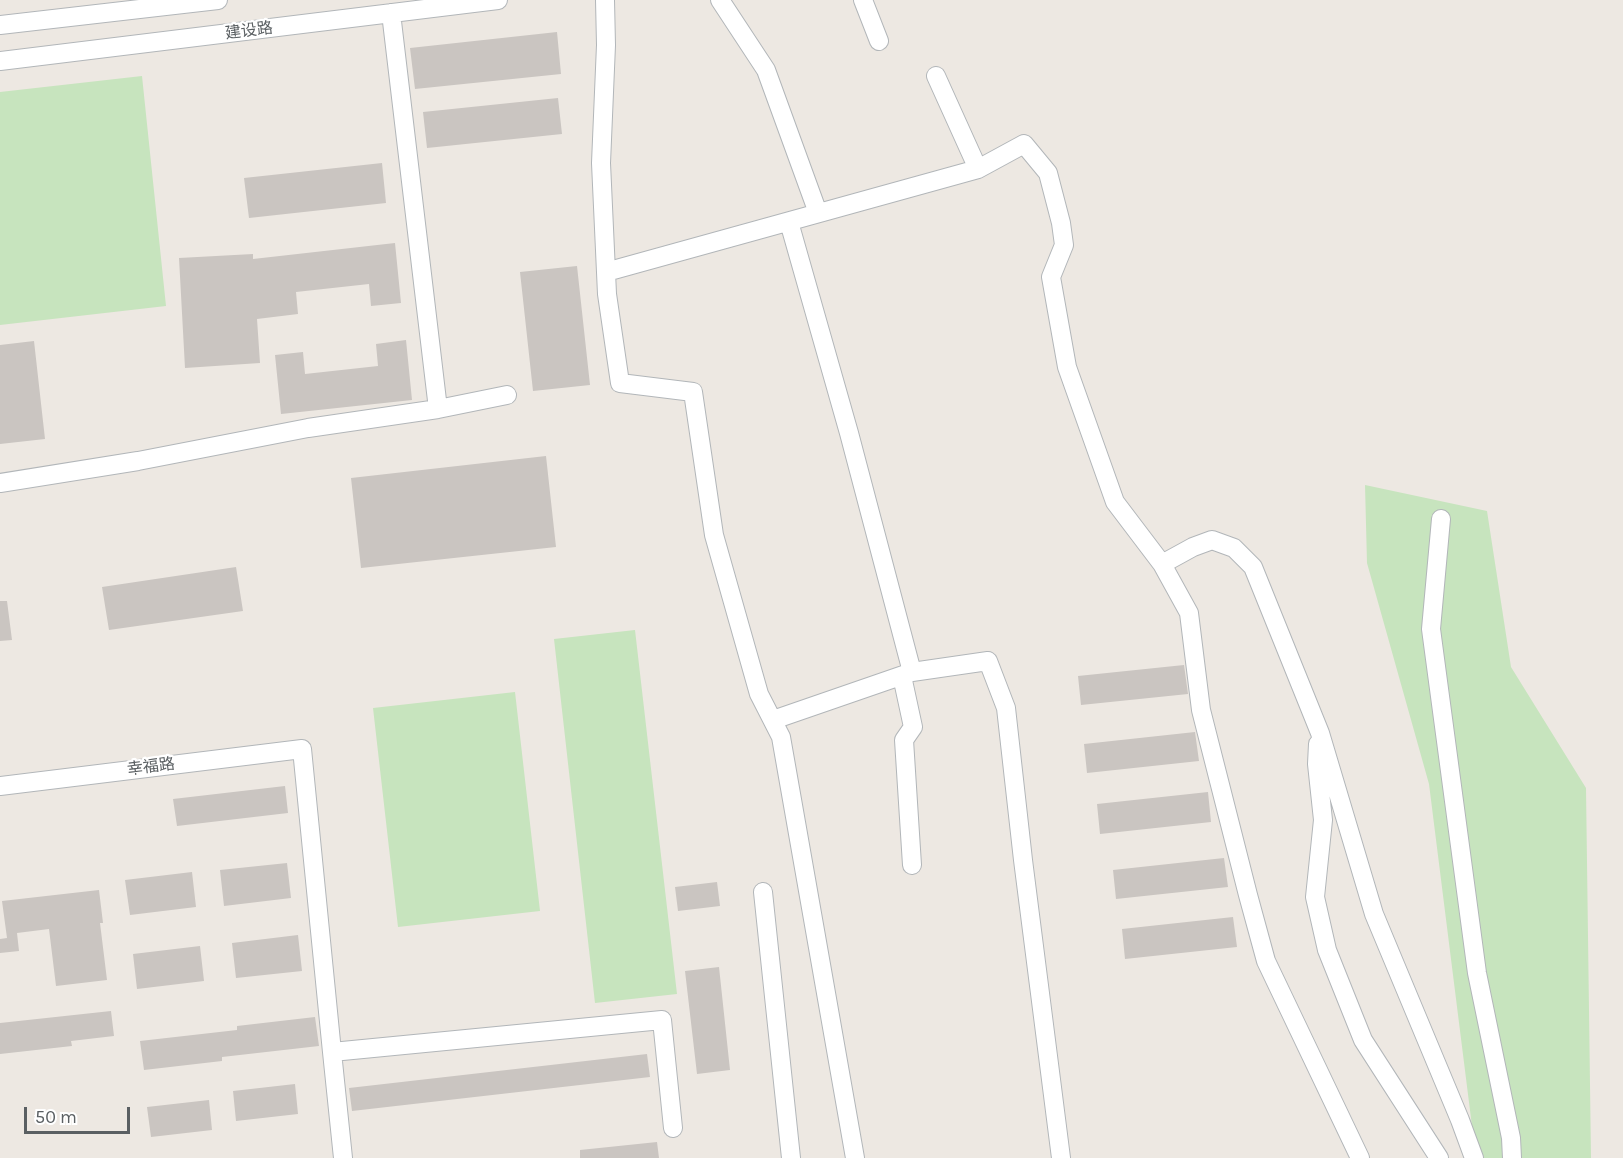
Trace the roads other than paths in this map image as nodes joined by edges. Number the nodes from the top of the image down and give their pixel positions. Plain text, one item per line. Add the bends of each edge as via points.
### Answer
1 (218, 0) edge
2 (498, 0) edge
3 (605, 0) edge
4 (720, 0) edge
5 (863, 0) edge
6 (391, 14) junction
7 (0, 25) edge
8 (879, 41) dead end
9 (0, 61) edge
10 (936, 76) dead end
11 (978, 169) junction
12 (818, 213) junction
13 (789, 222) junction
14 (606, 273) junction
15 (507, 395) dead end
16 (438, 409) junction
17 (0, 483) edge
18 (1441, 519) dead end
19 (1162, 564) junction
20 (907, 674) junction
21 (773, 720) junction
22 (1320, 733) junction
23 (0, 786) edge
24 (912, 865) dead end
25 (763, 892) dead end
26 (332, 1052) junction
27 (673, 1128) dead end
28 (343, 1158) edge
29 (791, 1158) edge
30 (855, 1158) edge
31 (1061, 1158) edge
32 (1360, 1158) edge
33 (1439, 1158) edge
34 (1474, 1158) edge
35 (1512, 1158) edge

1 - 7 street
2 - 6 street, 建设路
3 - 14 street via 601,164
4 - 12 street via 766,70
5 - 8 street
6 - 9 street, 建设路
6 - 16 street
10 - 11 street
11 - 12 street
11 - 19 street via 1024,144 1048,173 1064,245 1052,277 1067,367 1115,502
12 - 13 street
13 - 14 street
13 - 20 street via 849,433
14 - 21 street via 620,383 693,392 714,535 759,694
15 - 16 street
16 - 17 street
18 - 35 street via 1431,629 1478,974
19 - 22 street via 1212,540 1234,549 1253,567
19 - 32 street via 1189,613 1201,710 1266,961
20 - 21 street
20 - 24 street via 913,727 904,740
20 - 31 street via 988,661 1006,708
21 - 30 street via 781,737
22 - 33 street via 1317,764 1323,820 1315,897 1327,950 1363,1040
22 - 34 street via 1374,914
23 - 26 street, 幸福路 via 302,749
25 - 29 street
26 - 27 street via 662,1020
26 - 28 street

